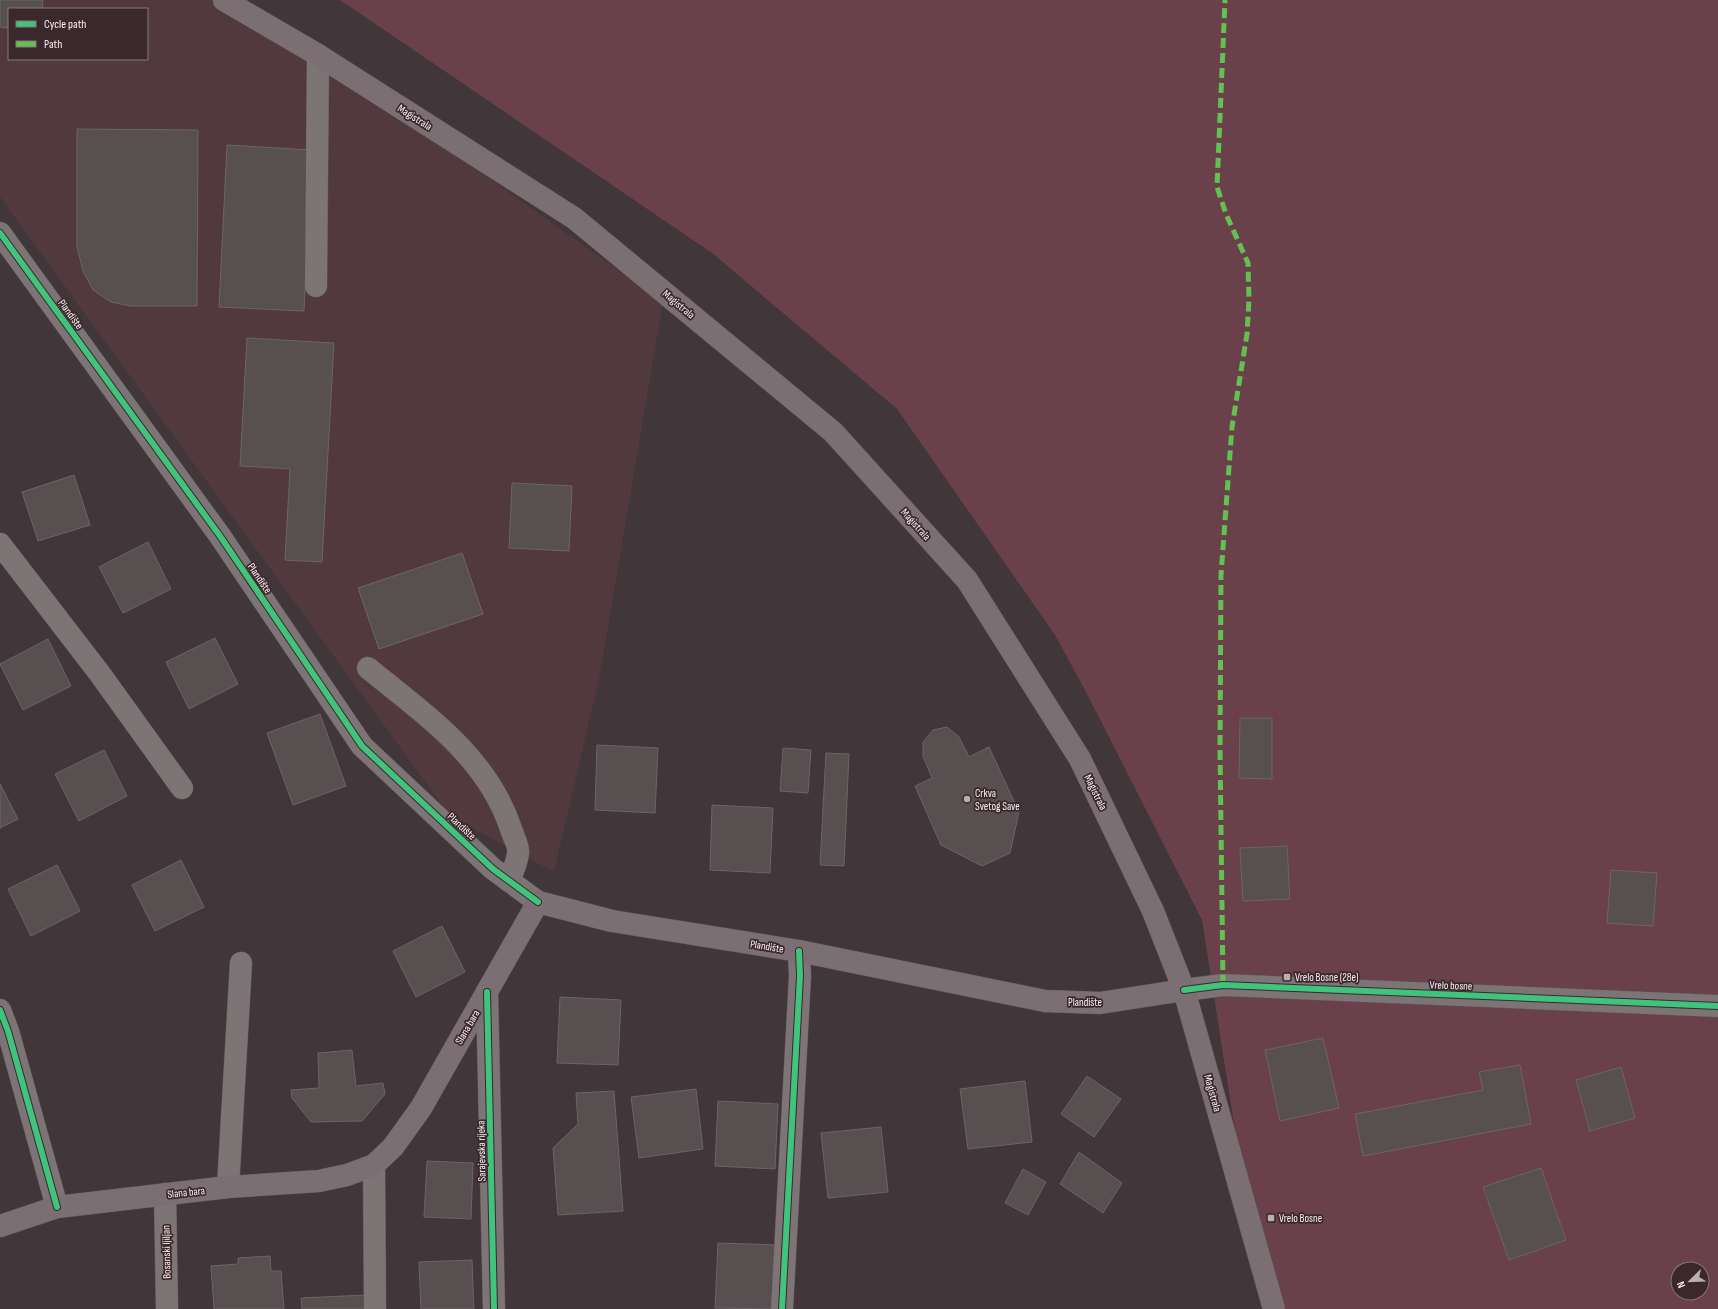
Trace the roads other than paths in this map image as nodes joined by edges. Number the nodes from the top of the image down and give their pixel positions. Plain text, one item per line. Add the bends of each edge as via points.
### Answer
1 (224, 0) edge
2 (318, 55) junction
3 (0, 233) edge
4 (316, 286) dead end
5 (0, 544) edge
6 (368, 668) dead end
7 (182, 788) dead end
8 (509, 881) junction
9 (538, 902) junction
10 (799, 951) junction
11 (242, 963) dead end
12 (1184, 990) junction
13 (487, 992) junction
14 (1718, 1006) edge
15 (0, 1010) edge
16 (374, 1165) junction
17 (228, 1187) junction
18 (165, 1194) junction
19 (57, 1207) junction
20 (0, 1226) edge
21 (167, 1309) edge
22 (375, 1309) edge
23 (494, 1309) edge
24 (782, 1309) edge
25 (1274, 1309) edge

1 - 2 main road, Magistrala
2 - 4 street
2 - 12 main road, Magistrala via 574,218 833,432 967,580 1076,753 1153,911
3 - 8 street, Plandište via 220,536 362,746
5 - 7 street via 100,674
6 - 8 street via 449,734 484,774 498,796 518,852
8 - 9 street, Plandište
9 - 10 main road, Plandište via 612,921
9 - 13 main road, Slana bara
10 - 12 main road, Plandište via 1045,1001 1100,1003
10 - 24 street via 800,976
11 - 17 street
12 - 14 street, Vrelo bosne via 1223,985
12 - 25 main road, Magistrala
13 - 16 main road, Slana bara via 421,1108 393,1147
13 - 23 street, Sarajevska rijeka
15 - 19 street
16 - 17 main road, Slana bara via 347,1175 319,1181
16 - 22 street
17 - 18 main road, Slana bara
18 - 19 main road, Slana bara
18 - 21 street, Bosanski ljiljan
19 - 20 main road, Slana bara

